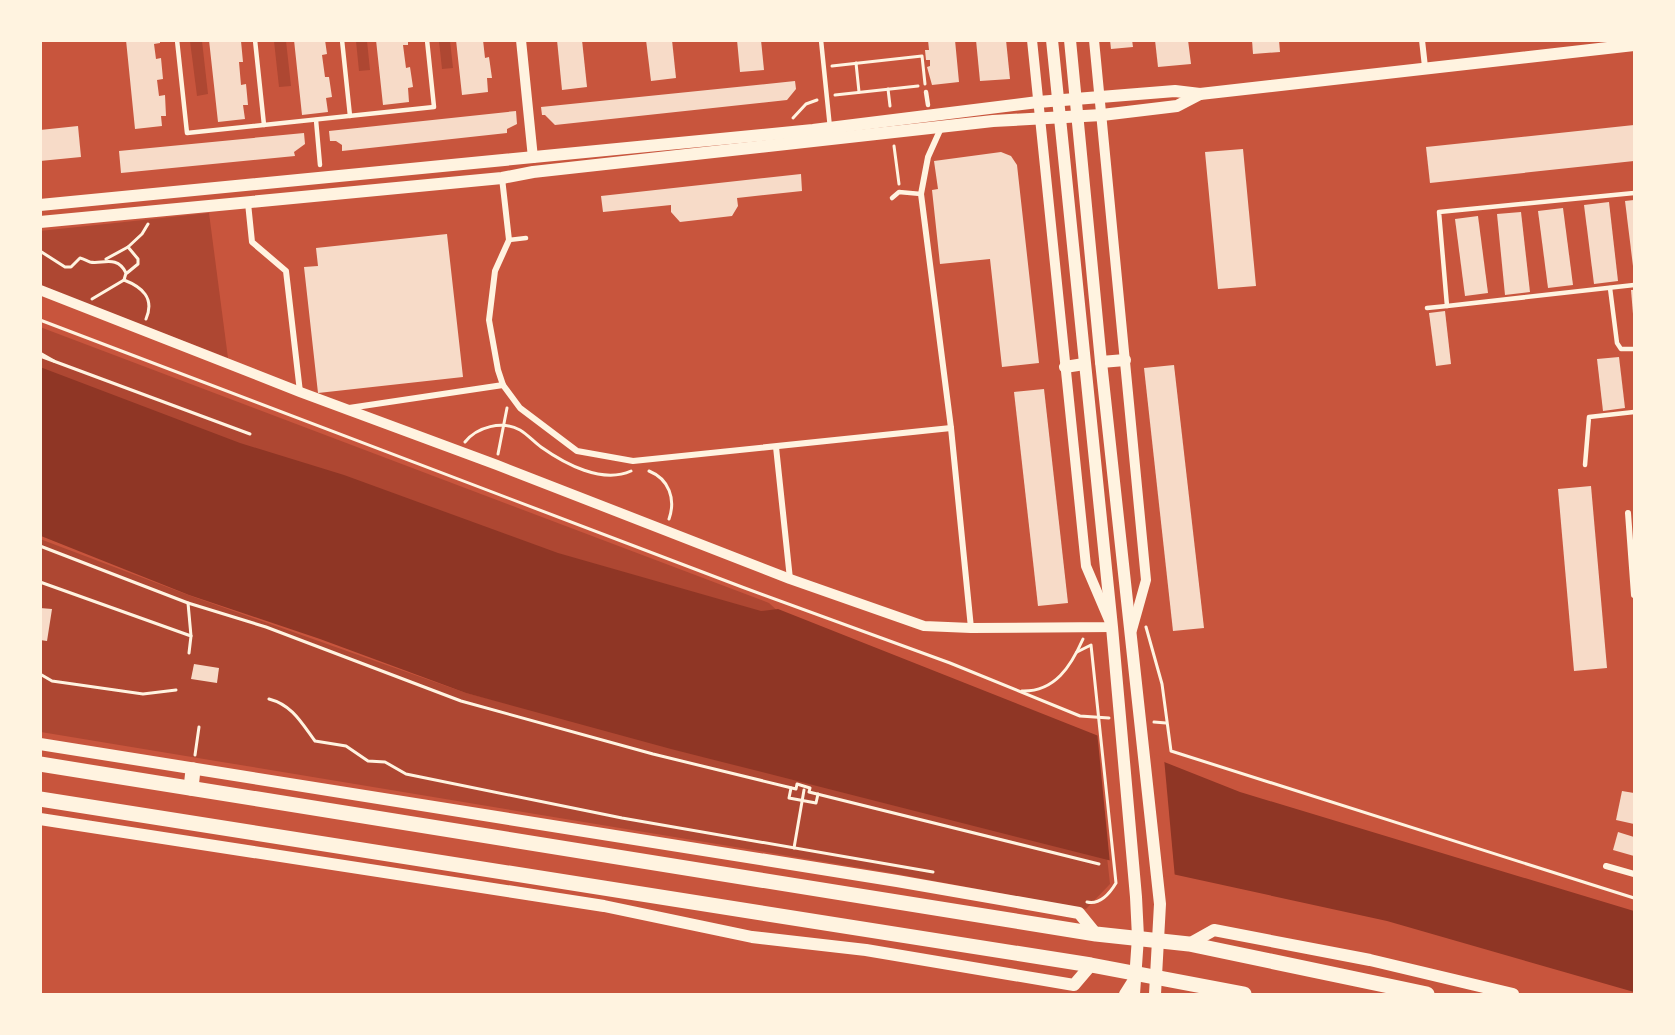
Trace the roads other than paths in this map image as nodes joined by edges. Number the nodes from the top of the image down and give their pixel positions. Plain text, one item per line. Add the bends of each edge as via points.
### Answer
1 (177, 40) edge
2 (255, 40) edge
3 (342, 40) edge
4 (427, 40) edge
5 (521, 40) edge
6 (821, 40) edge
7 (1032, 40) edge
8 (1052, 40) edge
9 (1070, 40) edge
10 (1094, 40) edge
11 (1422, 40) edge
12 (1635, 45) edge
13 (1425, 67) junction
14 (926, 92) road end
15 (1200, 94) junction
16 (1100, 99) junction
17 (1076, 100) junction
18 (1058, 101) junction
19 (1038, 102) junction
20 (928, 105) dead end
21 (1102, 115) junction
22 (350, 116) junction
23 (1078, 116) junction
24 (1039, 117) junction
25 (1059, 117) junction
26 (316, 120) junction
27 (264, 125) junction
28 (942, 127) junction
29 (830, 128) junction
30 (533, 158) junction
31 (320, 165) dead end
32 (502, 177) junction
33 (1635, 193) edge
34 (921, 194) junction
35 (892, 198) dead end
36 (248, 203) junction
37 (40, 205) edge
38 (40, 222) edge
39 (526, 238) dead end
40 (509, 240) junction
41 (1635, 285) edge
42 (1610, 288) junction
43 (40, 290) edge
44 (1447, 306) junction
45 (1427, 308) dead end
46 (1635, 349) edge
47 (1125, 360) junction
48 (1101, 363) junction
49 (1084, 364) junction
50 (1065, 367) junction
51 (503, 385) junction
52 (300, 392) junction
53 (347, 408) junction
54 (1635, 412) edge
55 (951, 428) junction
56 (776, 447) junction
57 (1586, 465) dead end
58 (1628, 513) dead end
59 (790, 579) junction
60 (1635, 595) edge
61 (1112, 627) junction
62 (971, 628) junction
63 (1131, 633) junction
64 (40, 744) edge
65 (40, 764) edge
66 (194, 764) junction
67 (191, 788) junction
68 (40, 799) edge
69 (40, 819) edge
70 (1606, 866) dead end
71 (1635, 874) edge
72 (1096, 934) junction
73 (1138, 937) junction
74 (1160, 942) junction
75 (1189, 944) junction
76 (1091, 965) junction
77 (1136, 975) junction
78 (1156, 978) junction
79 (1202, 990) edge
80 (1124, 994) edge
81 (1134, 994) edge
82 (1155, 994) edge
83 (1161, 994) edge
84 (1244, 994) edge
85 (1427, 994) edge
86 (1513, 994) edge

1 - 27 lane via 187,133
2 - 27 lane
3 - 22 lane
4 - 22 lane via 434,107
5 - 30 street
6 - 29 lane
7 - 19 street
8 - 18 main road
9 - 17 main road
10 - 16 street
11 - 13 street
12 - 13 main road
13 - 15 main road
14 - 20 lane
15 - 16 main road via 1175,91
15 - 21 main road via 1177,106
16 - 17 main road
16 - 21 street
17 - 18 main road
17 - 23 main road
18 - 19 main road
18 - 25 main road
19 - 24 street
19 - 29 main road
21 - 23 main road
21 - 47 street
22 - 26 lane
23 - 25 main road
23 - 48 main road
24 - 25 main road
24 - 28 main road
24 - 50 street
25 - 49 main road
26 - 27 lane
26 - 31 lane
28 - 32 main road
28 - 34 street via 928,157
29 - 30 main road
30 - 37 main road
32 - 36 main road
32 - 40 street
33 - 44 lane via 1439,213
34 - 35 lane via 900,192
34 - 55 street
36 - 38 main road
36 - 52 street via 252,242 285,271
39 - 40 lane
40 - 51 street via 495,271 490,295 492,347
41 - 42 lane
42 - 44 lane
42 - 46 lane via 1617,343 1621,349
43 - 52 street
44 - 45 lane
47 - 48 main road
47 - 63 street via 1146,580
48 - 63 main road
49 - 50 main road
49 - 61 main road
50 - 61 street via 1086,566
51 - 53 street
51 - 56 street via 520,408 577,451 633,461
52 - 53 street
53 - 59 street
54 - 57 lane via 1588,417
55 - 56 street
55 - 62 street
56 - 59 street
58 - 60 street
59 - 62 street via 924,626
61 - 62 street
61 - 73 main road
63 - 74 main road via 1160,904
64 - 66 main road
65 - 67 highway
66 - 67 highway
66 - 72 main road via 1079,913
67 - 72 highway
68 - 76 highway
69 - 76 main road via 592,904 752,937 866,950 1074,985
70 - 71 street
72 - 73 highway
73 - 74 highway
73 - 77 main road
74 - 75 highway
74 - 78 main road
75 - 85 highway
75 - 86 main road via 1214,930 1370,960
76 - 77 highway
77 - 78 highway
77 - 80 street
77 - 81 main road
78 - 79 highway
78 - 82 main road
78 - 83 street
79 - 84 highway

